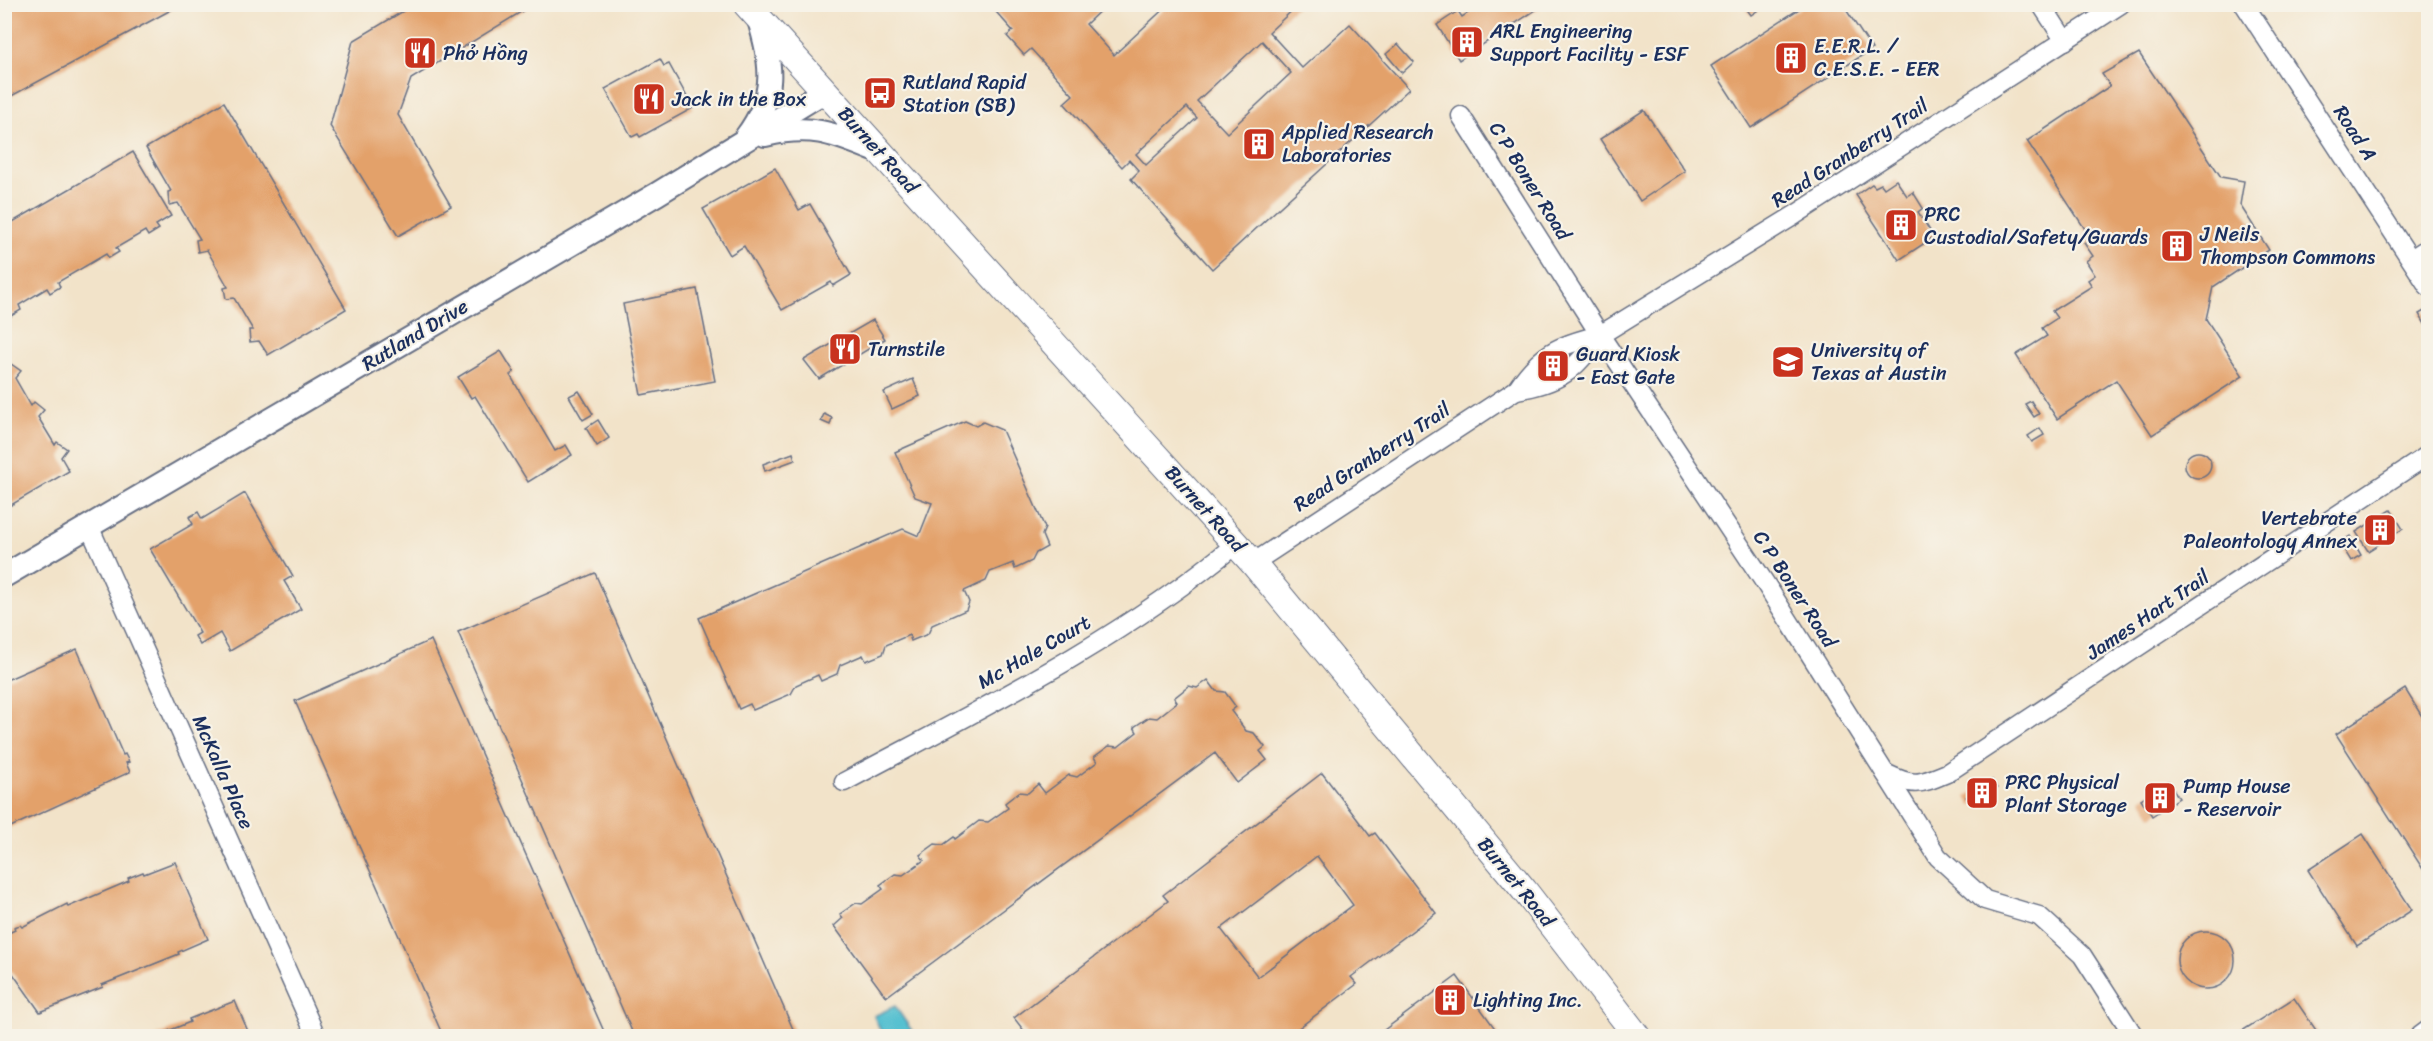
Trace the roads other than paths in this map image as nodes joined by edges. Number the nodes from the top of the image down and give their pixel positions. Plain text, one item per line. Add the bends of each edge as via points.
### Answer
1 (2041, 4) edge
2 (2121, 4) edge
3 (2244, 4) edge
4 (752, 11) edge
5 (2065, 41) junction
6 (825, 91) junction
7 (1461, 116) dead end
8 (744, 141) junction
9 (882, 153) junction
10 (2428, 248) edge
11 (2411, 259) junction
12 (2428, 286) edge
13 (1600, 335) junction
14 (2428, 455) edge
15 (89, 526) junction
16 (1245, 554) junction
17 (4, 576) edge
18 (1884, 772) junction
19 (844, 782) dead end
20 (2428, 1030) edge
21 (316, 1036) edge
22 (1637, 1036) edge
23 (2134, 1036) edge
24 (2420, 1036) edge

1 - 5 street
2 - 5 street, Read Granberry Trail
3 - 11 street, Road A
4 - 6 main road, Burnet Road
4 - 8 street via 766,44 771,81 762,113
5 - 13 street, Read Granberry Trail via 1796,215
6 - 8 street, Rutland Drive
6 - 9 main road, Burnet Road
7 - 13 street, C P Boner Road
8 - 9 street via 805,128
8 - 15 street, Rutland Drive
9 - 16 main road, Burnet Road
10 - 11 street
11 - 12 street, Road A
13 - 16 street, Read Granberry Trail via 1567,343 1533,365 1516,390
13 - 18 street, C P Boner Road via 1766,583
14 - 18 street, James Hart Trail via 1947,773 1908,784
15 - 17 street, Rutland Drive
15 - 21 street, McKalla Place
16 - 19 street, Mc Hale Court via 1196,578 1040,678
16 - 22 main road, Burnet Road via 1524,890
18 - 23 street, C P Boner Road via 1938,857 1985,900 2039,916 2082,955
20 - 24 street

